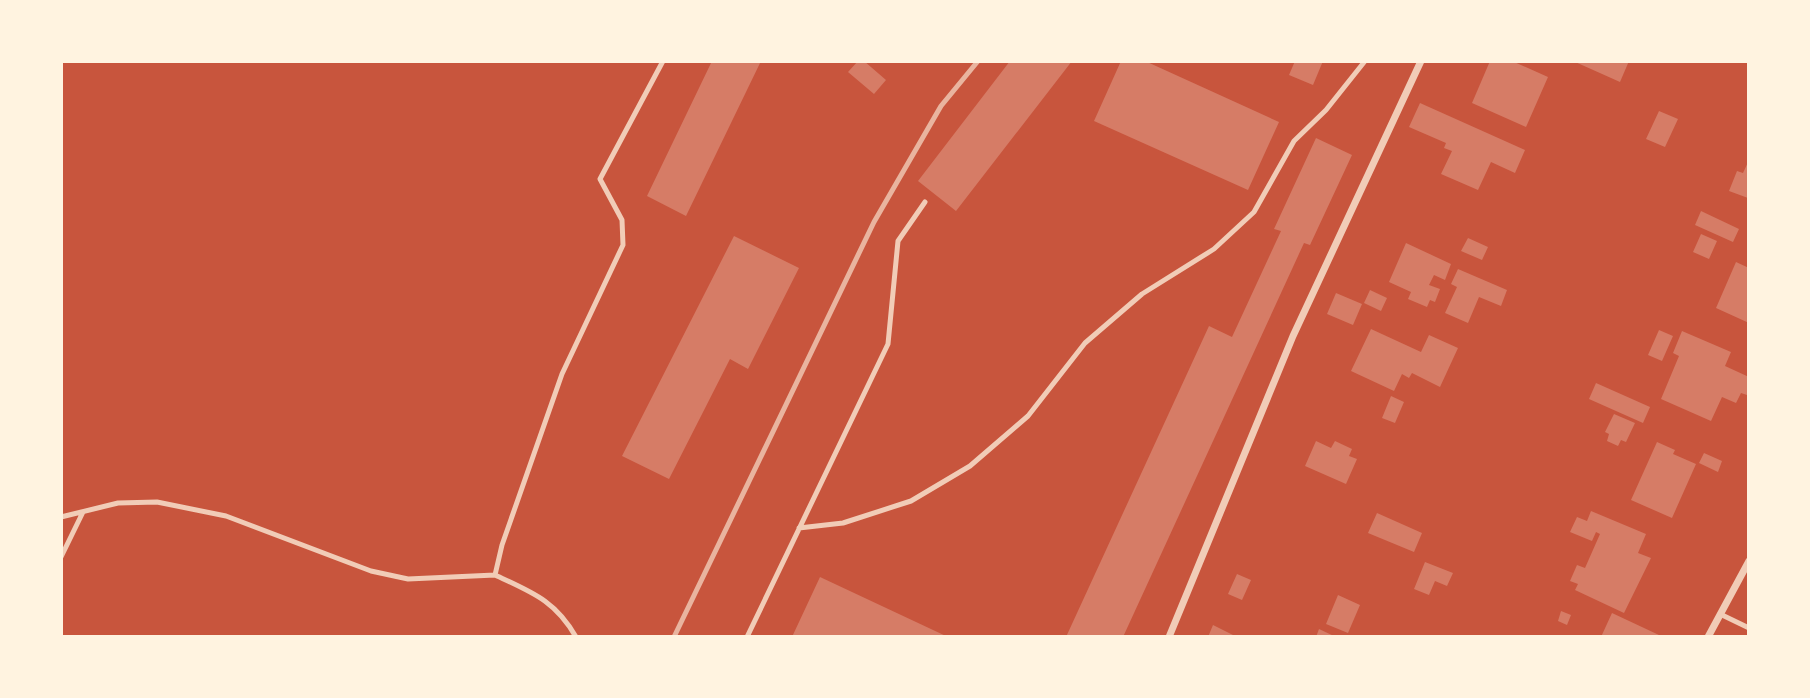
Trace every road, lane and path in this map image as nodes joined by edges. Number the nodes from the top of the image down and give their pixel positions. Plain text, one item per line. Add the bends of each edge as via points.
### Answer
1 (663, 61) edge
2 (1365, 61) edge
3 (1421, 61) edge
4 (925, 202) dead end
5 (83, 512) junction
6 (61, 517) edge
7 (799, 528) junction
8 (61, 557) edge
9 (1749, 561) edge
10 (495, 575) junction
11 (1720, 614) junction
12 (1749, 628) edge
13 (576, 637) edge
14 (747, 637) edge
15 (1169, 637) edge
16 (1708, 637) edge

1 - 10 lane via 600,179 622,220 623,245 562,374
2 - 7 lane via 1294,141 1254,212 1214,249 1142,294 1085,343 1028,416 970,466 911,501 843,523
3 - 15 street via 1293,336
4 - 7 lane via 898,241 888,344
5 - 6 lane
5 - 8 lane
5 - 10 lane via 118,503 157,502 226,516 371,571 408,579
7 - 14 lane
9 - 11 street
10 - 13 lane via 547,600
11 - 12 lane
11 - 16 street

